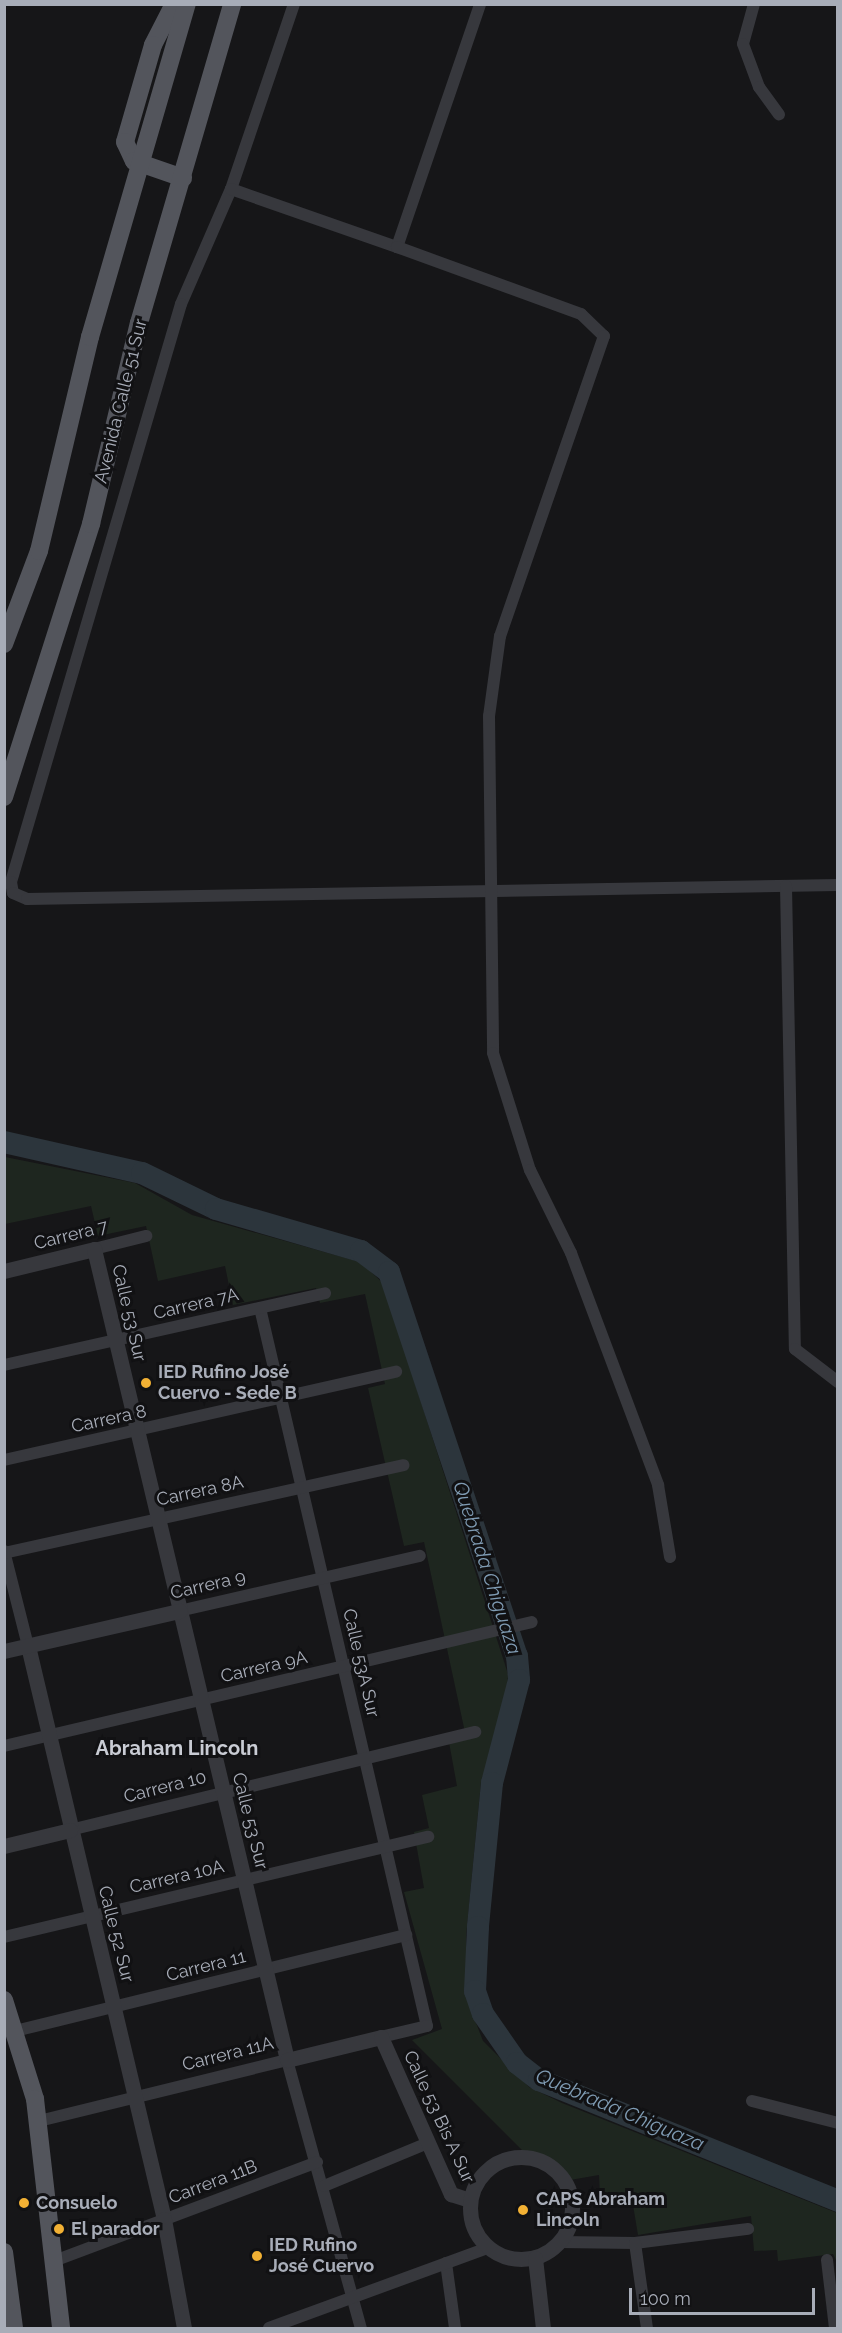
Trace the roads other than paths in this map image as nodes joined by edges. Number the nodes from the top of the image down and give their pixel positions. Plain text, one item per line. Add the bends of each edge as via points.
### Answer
1 (174, 4) edge
2 (186, 4) edge
3 (232, 4) edge
4 (294, 4) edge
5 (480, 4) edge
6 (754, 4) edge
7 (779, 115) dead end
8 (141, 164) junction
9 (183, 178) junction
10 (231, 189) junction
11 (397, 247) junction
12 (4, 644) edge
13 (4, 796) edge
14 (837, 885) edge
15 (786, 886) junction
16 (492, 890) junction
17 (146, 1236) dead end
18 (94, 1249) junction
19 (4, 1271) edge
20 (325, 1293) dead end
21 (260, 1308) junction
22 (115, 1340) junction
23 (4, 1365) edge
24 (396, 1372) dead end
25 (837, 1382) edge
26 (281, 1399) junction
27 (137, 1431) junction
28 (4, 1460) edge
29 (403, 1465) dead end
30 (302, 1487) junction
31 (157, 1519) junction
32 (5, 1552) edge
33 (420, 1556) dead end
34 (670, 1557) dead end
35 (323, 1578) junction
36 (179, 1611) junction
37 (530, 1623) dead end
38 (28, 1646) junction
39 (4, 1652) edge
40 (344, 1667) junction
41 (201, 1700) junction
42 (475, 1732) dead end
43 (49, 1736) junction
44 (4, 1746) edge
45 (365, 1758) junction
46 (223, 1793) junction
47 (70, 1830) junction
48 (428, 1837) dead end
49 (4, 1845) edge
50 (386, 1847) junction
51 (244, 1880) junction
52 (92, 1916) junction
53 (406, 1935) junction
54 (4, 1937) edge
55 (266, 1970) junction
56 (4, 2000) edge
57 (114, 2007) junction
58 (427, 2026) joint
59 (15, 2031) junction
60 (381, 2037) junction
61 (287, 2060) junction
62 (135, 2097) junction
63 (752, 2101) dead end
64 (39, 2121) junction
65 (837, 2123) edge
66 (428, 2143) junction
67 (317, 2162) junction
68 (324, 2186) junction
69 (470, 2200) junction
70 (164, 2219) junction
71 (748, 2229) dead end
72 (561, 2242) junction
73 (635, 2243) junction
74 (488, 2248) junction
75 (4, 2252) edge
76 (535, 2258) junction
77 (827, 2260) dead end
78 (54, 2261) junction
79 (446, 2263) junction
80 (356, 2296) junction
81 (14, 2328) edge
82 (61, 2328) edge
83 (184, 2328) edge
84 (269, 2328) edge
85 (361, 2328) edge
86 (454, 2328) edge
87 (543, 2328) edge
88 (647, 2328) edge
89 (835, 2328) edge

1 - 8 main road via 153,45 125,142 129,157
2 - 8 main road
3 - 9 main road, Avenida Calle 51 Sur
4 - 10 street
5 - 11 street
6 - 7 street via 743,44 759,87
8 - 9 main road
8 - 12 main road via 90,337 39,551
9 - 13 main road, Avenida Calle 51 Sur via 140,323 91,524
10 - 11 street
10 - 16 street via 181,304 11,888 27,899
11 - 16 street via 581,314 604,336 500,636 489,716
14 - 15 street
15 - 16 street
15 - 25 street via 795,1349
16 - 34 street via 493,1053 530,1170 571,1253 658,1485
17 - 18 street, Carrera 7
18 - 19 street, Carrera 7
18 - 22 street, Calle 53 Sur
20 - 21 street, Carrera 7A
21 - 22 street, Carrera 7A
21 - 26 street, Calle 53A Sur
22 - 23 street, Carrera 7A
22 - 27 street, Calle 53 Sur
24 - 26 street, Carrera 8
26 - 27 street, Carrera 8
26 - 30 street, Calle 53A Sur
27 - 28 street, Carrera 8
27 - 31 street, Calle 53 Sur
29 - 30 street, Carrera 8A
30 - 31 street, Carrera 8A
30 - 35 street, Calle 53A Sur
31 - 32 street, Carrera 8A
31 - 36 street, Calle 53 Sur
32 - 38 street, Calle 52 Sur
33 - 35 street, Carrera 9
35 - 36 street, Carrera 9
35 - 40 street, Calle 53A Sur
36 - 38 street, Carrera 9
36 - 41 street, Calle 53 Sur
37 - 40 street, Carrera 9A
38 - 39 street, Carrera 9
38 - 43 street, Calle 52 Sur
40 - 41 street, Carrera 9A
40 - 45 street, Calle 53A Sur
41 - 43 street, Carrera 9A
41 - 46 street, Calle 53 Sur
42 - 45 street, Carrera 10
43 - 44 street, Carrera 9A
43 - 47 street, Calle 52 Sur
45 - 46 street, Carrera 10
45 - 50 street, Calle 53A Sur
46 - 47 street, Carrera 10
46 - 51 street, Calle 53 Sur
47 - 49 street, Carrera 10
47 - 52 street, Calle 52 Sur
48 - 50 street, Carrera 10A
50 - 51 street, Carrera 10A
50 - 53 street, Calle 53A Sur
51 - 52 street, Carrera 10A
51 - 55 street, Calle 53 Sur
52 - 54 street, Carrera 10A
52 - 57 street, Calle 52 Sur
53 - 55 street, Carrera 11
53 - 58 street, Calle 53A Sur
55 - 57 street, Carrera 11
55 - 61 street, Calle 53 Sur
56 - 59 main road
57 - 59 street, Carrera 11
57 - 62 street, Calle 52 Sur
58 - 60 street, Carrera 11A
59 - 64 main road
60 - 61 street, Carrera 11A
60 - 66 street, Calle 53 Bis A Sur
61 - 62 street, Carrera 11A
61 - 67 street, Calle 53 Sur
62 - 64 street, Carrera 11A
62 - 70 street, Calle 52 Sur
63 - 65 street
64 - 78 main road
66 - 68 street
66 - 69 street, Calle 53 Bis A Sur via 452,2196
67 - 68 street, Calle 53 Sur
67 - 70 street, Carrera 11B
68 - 80 street, Calle 53 Sur
69 - 72 street via 474,2186 494,2165 521,2157 543,2162 561,2175 573,2201 571,2223
69 - 74 street via 471,2221
70 - 78 street, Carrera 11B
70 - 83 street, Calle 52 Sur
71 - 73 street
72 - 73 street
72 - 76 street
73 - 88 street
74 - 76 street via 515,2259
74 - 79 street
75 - 81 main road
76 - 87 street
77 - 89 street
78 - 82 main road
79 - 80 street
79 - 86 street
80 - 84 street
80 - 85 street, Calle 53 Sur

